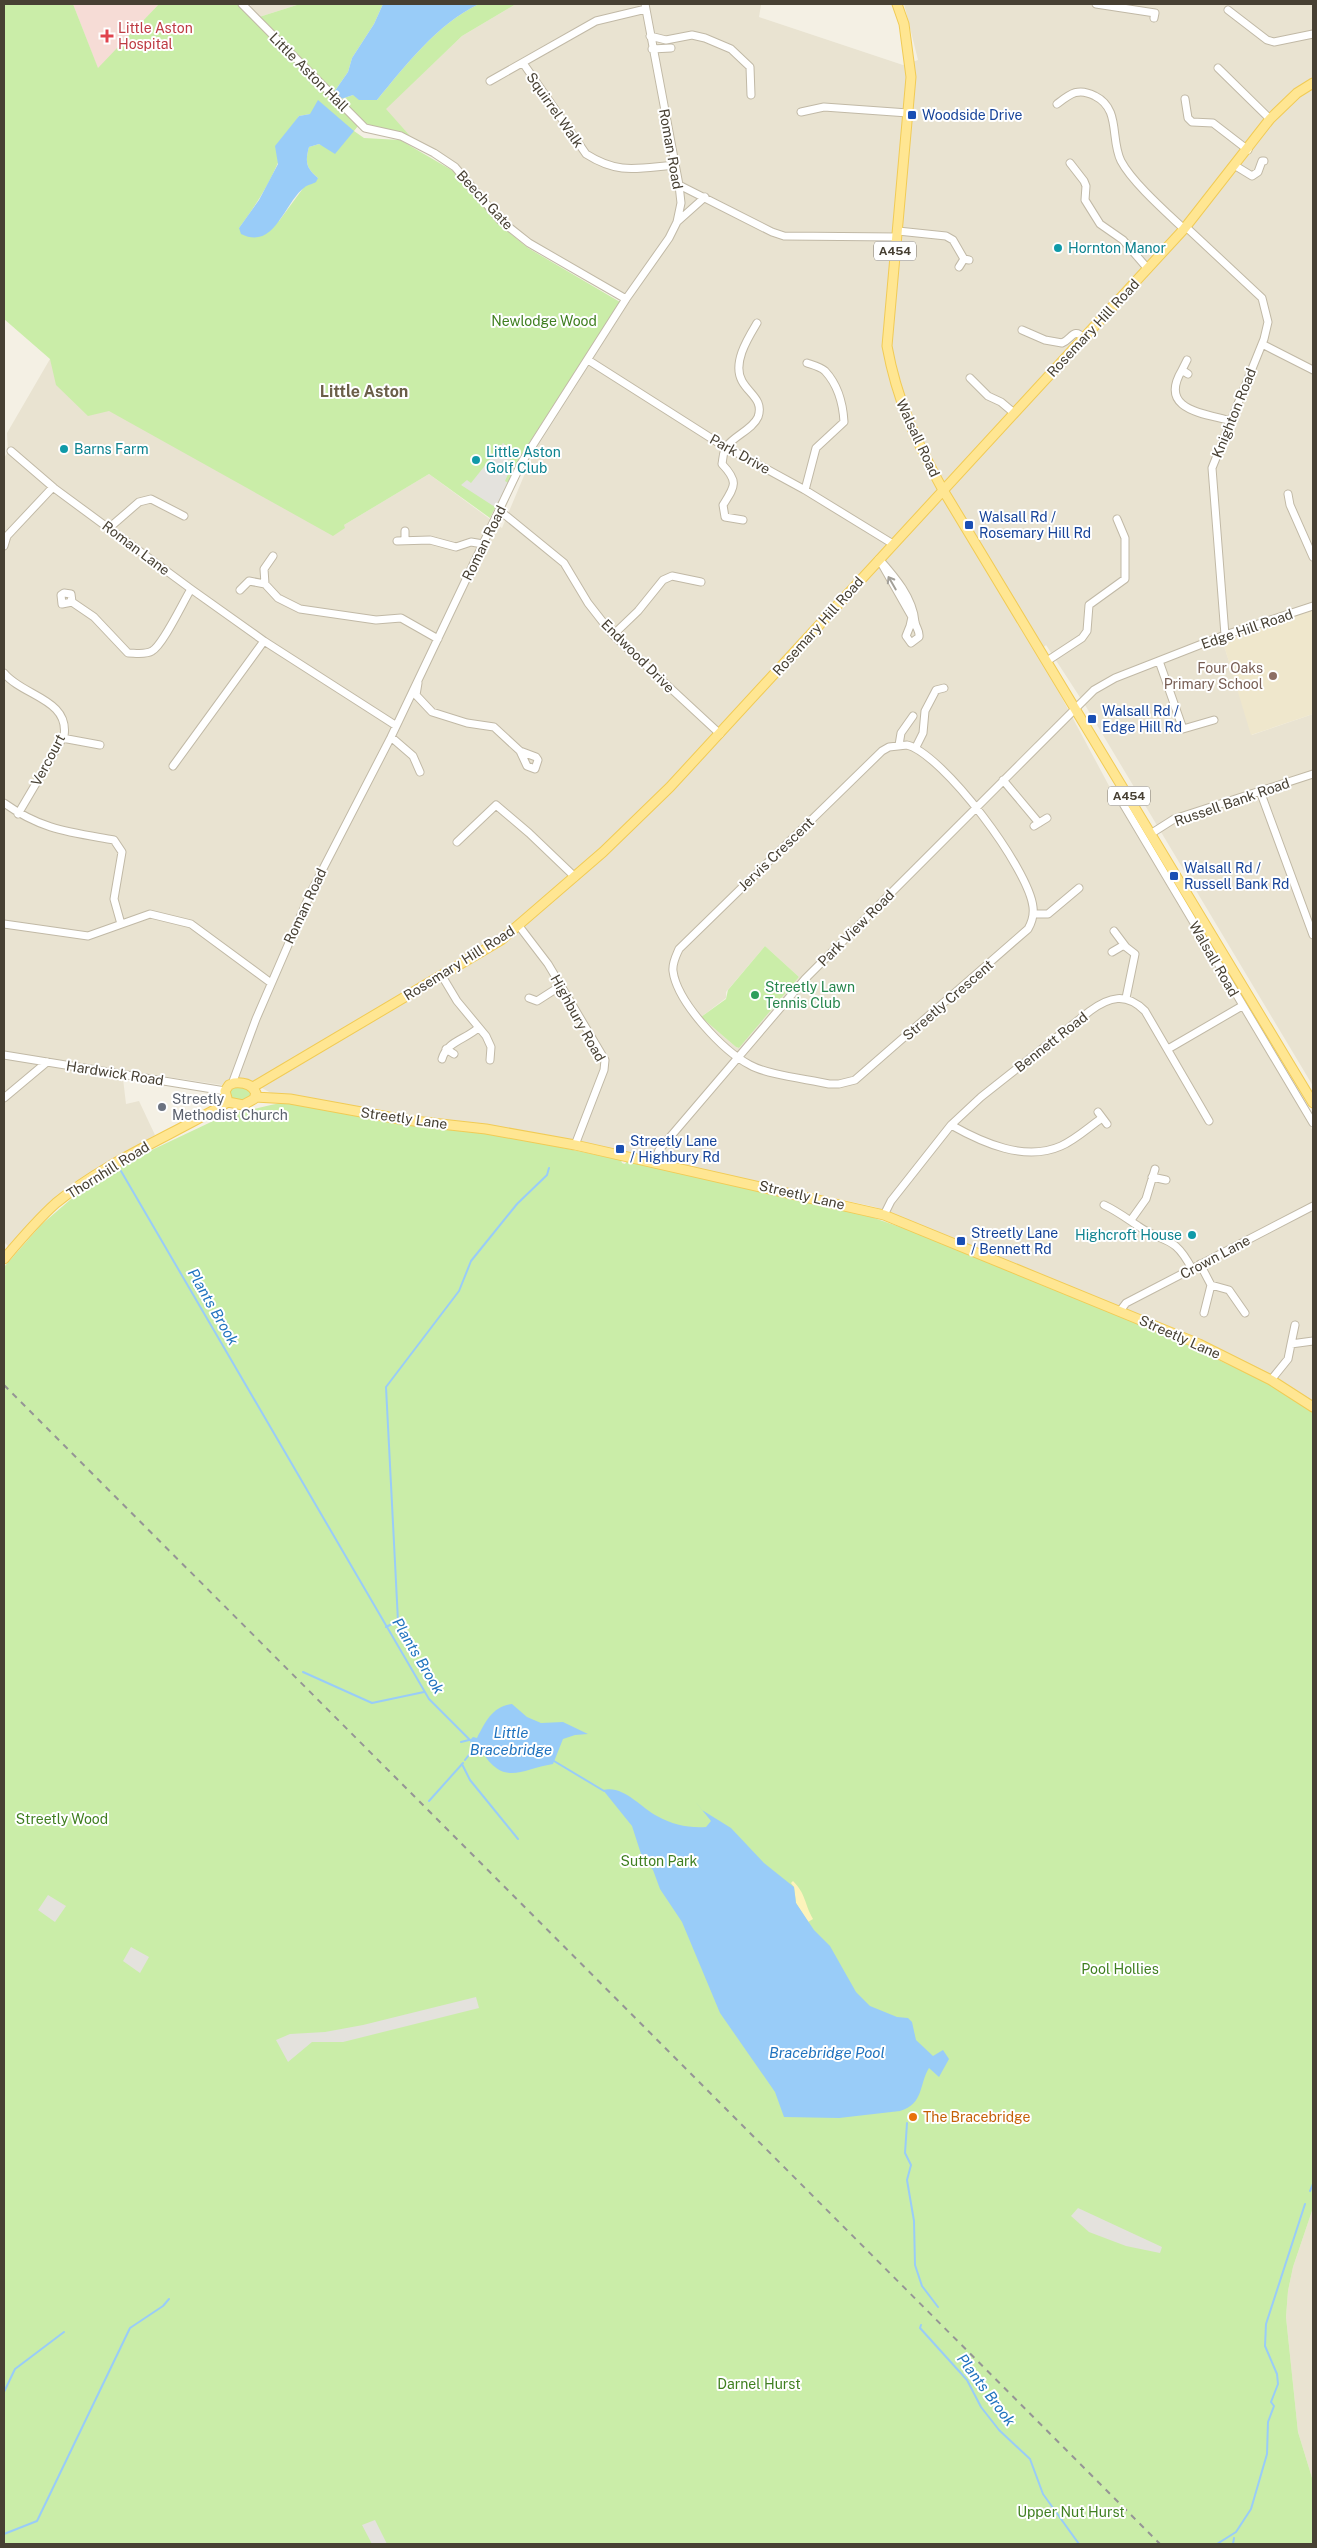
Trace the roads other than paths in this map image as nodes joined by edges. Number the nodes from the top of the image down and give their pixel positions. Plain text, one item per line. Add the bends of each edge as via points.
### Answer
1 (242, 4) edge
2 (248, 4) edge
3 (897, 4) edge
4 (1096, 4) edge
5 (646, 6) edge
6 (1228, 10) dead end
7 (1155, 13) dead end
8 (252, 16) junction
9 (1313, 34) edge
10 (650, 36) junction
11 (671, 48) dead end
12 (652, 49) junction
13 (523, 63) junction
14 (1218, 68) dead end
15 (490, 81) dead end
16 (1313, 83) edge
17 (751, 95) dead end
18 (1186, 100) dead end
19 (1061, 103) dead end
20 (801, 112) dead end
21 (908, 113) junction
22 (1270, 119) junction
23 (365, 128) joint
24 (1248, 150) junction
25 (1264, 162) dead end
26 (1070, 163) dead end
27 (675, 164) junction
28 (1234, 165) junction
29 (679, 185) junction
30 (705, 197) junction
31 (677, 222) junction
32 (1185, 228) junction
33 (897, 234) junction
34 (958, 266) dead end
35 (1148, 269) junction
36 (626, 299) junction
37 (757, 323) dead end
38 (1022, 330) dead end
39 (1084, 338) junction
40 (1262, 344) junction
41 (588, 360) junction
42 (1187, 360) dead end
43 (807, 363) dead end
44 (1313, 370) edge
45 (970, 378) dead end
46 (1014, 413) junction
47 (1231, 421) junction
48 (726, 447) junction
49 (11, 451) dead end
50 (53, 487) junction
51 (805, 490) junction
52 (943, 490) junction
53 (1288, 494) dead end
54 (500, 510) junction
55 (184, 516) dead end
56 (1117, 519) dead end
57 (743, 520) dead end
58 (109, 528) junction
59 (405, 531) dead end
60 (483, 544) junction
61 (893, 544) junction
62 (4, 546) edge
63 (273, 556) dead end
64 (1313, 557) edge
65 (880, 559) junction
66 (701, 582) dead end
67 (265, 584) junction
68 (191, 589) junction
69 (240, 590) dead end
70 (72, 602) dead end
71 (1313, 606) edge
72 (912, 625) dead end
73 (613, 635) junction
74 (1225, 635) junction
75 (438, 639) junction
76 (264, 641) junction
77 (1047, 661) junction
78 (1158, 661) junction
79 (4, 673) edge
80 (419, 675) junction
81 (944, 688) dead end
82 (1076, 708) junction
83 (913, 716) dead end
84 (1214, 720) dead end
85 (395, 725) junction
86 (720, 734) junction
87 (391, 737) junction
88 (62, 738) junction
89 (100, 745) dead end
90 (899, 745) junction
91 (916, 748) junction
92 (520, 751) dead end
93 (173, 766) dead end
94 (420, 772) dead end
95 (1313, 774) edge
96 (1003, 780) junction
97 (1260, 791) junction
98 (1128, 794) junction
99 (4, 803) edge
100 (976, 807) junction
101 (18, 814) junction
102 (1047, 818) dead end
103 (1152, 833) junction
104 (457, 842) dead end
105 (575, 877) junction
106 (1079, 888) dead end
107 (1033, 914) junction
108 (4, 924) edge
109 (121, 924) junction
110 (519, 926) junction
111 (1114, 931) dead end
112 (1313, 935) edge
113 (1124, 944) junction
114 (1112, 952) dead end
115 (442, 976) junction
116 (271, 983) junction
117 (562, 985) junction
118 (529, 998) dead end
119 (1126, 998) junction
120 (1242, 1006) junction
121 (478, 1028) junction
122 (446, 1049) junction
123 (1168, 1049) junction
124 (454, 1054) dead end
125 (4, 1055) edge
126 (493, 1055) dead end
127 (738, 1057) junction
128 (442, 1059) dead end
129 (47, 1062) junction
130 (232, 1084) junction
131 (252, 1087) junction
132 (225, 1091) junction
133 (255, 1097) junction
134 (4, 1098) edge
135 (228, 1102) junction
136 (1313, 1103) edge
137 (1102, 1118) dead end
138 (1209, 1121) dead end
139 (1313, 1123) edge
140 (951, 1125) junction
141 (575, 1145) junction
142 (654, 1162) junction
143 (1155, 1168) dead end
144 (1152, 1177) junction
145 (1166, 1180) dead end
146 (1313, 1206) edge
147 (1107, 1209) dead end
148 (884, 1215) junction
149 (1131, 1220) junction
150 (4, 1259) edge
151 (1200, 1264) junction
152 (1192, 1269) junction
153 (1211, 1285) junction
154 (1120, 1310) junction
155 (1204, 1313) dead end
156 (1245, 1313) dead end
157 (1295, 1325) dead end
158 (1313, 1341) edge
159 (1291, 1344) junction
160 (1271, 1380) junction
161 (1313, 1407) edge

1 - 8 street, Little Aston Hall
2 - 8 street, Little Aston Hall
3 - 21 main road, Walsall Road / A454 via 904,24 912,77
4 - 7 street
5 - 10 street, Roman Road
5 - 13 street, Squirrel Walk via 596,21
6 - 9 street via 1274,42
8 - 23 street, Little Aston Hall
10 - 12 street, Roman Road
10 - 17 street via 666,40 692,35 731,49 750,67
11 - 12 street
12 - 27 street, Roman Road
13 - 15 street, Squirrel Walk
13 - 27 street, Squirrel Walk via 586,154 614,168
14 - 22 street
16 - 22 main road, Rosemary Hill Road via 1297,93
18 - 24 street via 1188,118 1192,122 1213,123
19 - 32 street, Knighton Road via 1070,93 1086,92 1106,104 1112,116 1121,160 1160,206
20 - 21 street via 817,107
21 - 33 main road, Walsall Road / A454
22 - 24 main road, Rosemary Hill Road
23 - 36 street, Beech Gate via 401,136 434,153 455,167 500,220 529,244
24 - 28 main road, Rosemary Hill Road
25 - 28 street via 1252,176
26 - 35 street via 1084,181 1085,200 1100,224 1123,240
27 - 29 street, Roman Road
28 - 32 main road, Rosemary Hill Road
29 - 30 street
29 - 31 street, Roman Road via 681,203
30 - 31 street
30 - 33 street via 784,236
31 - 36 street, Roman Road
32 - 35 main road, Rosemary Hill Road
32 - 40 street, Knighton Road via 1262,298 1268,322
33 - 34 street via 946,236 966,260
33 - 52 main road, Walsall Road / A454 via 889,316 893,380 906,419
35 - 39 main road, Rosemary Hill Road
36 - 41 street, Roman Road
37 - 48 street via 745,345 739,367 741,380 760,406 757,419
38 - 39 street via 1062,343 1074,333
39 - 46 main road, Rosemary Hill Road
40 - 44 street
40 - 47 street, Knighton Road
41 - 48 street, Park Drive
41 - 54 street, Roman Road via 522,462
42 - 47 street via 1185,372 1176,380 1174,392 1178,401 1184,407
43 - 51 street via 824,370 835,386 843,405 844,422 816,448
45 - 46 street via 988,396
46 - 52 main road, Rosemary Hill Road
47 - 74 street, Knighton Road via 1212,468
48 - 51 street, Park Drive
48 - 57 street via 722,464 733,476 734,488 723,505 725,517
49 - 50 street, Roman Lane
50 - 58 street, Roman Lane
50 - 62 street via 7,536
51 - 61 street, Park Drive
52 - 61 main road, Rosemary Hill Road
52 - 77 main road, Walsall Road / A454
53 - 64 street
54 - 60 street, Roman Road
54 - 73 street, Endwood Drive via 564,562 588,603
55 - 58 street via 151,499 139,502
56 - 77 street via 1125,538 1125,579 1089,605 1087,631 1082,638
58 - 68 street, Roman Lane
59 - 60 street via 401,540 430,540 456,547 471,542
60 - 75 street, Roman Road
61 - 65 main road, Rosemary Hill Road
63 - 67 street via 264,569
65 - 72 street via 912,616
65 - 86 main road, Rosemary Hill Road
66 - 73 street via 684,582 672,576 663,580
67 - 69 street via 250,581
67 - 75 street via 278,598 300,609 376,620 402,618
68 - 70 street via 161,641 144,654 128,653 94,617
68 - 76 street, Roman Lane
71 - 74 street, Edge Hill Road
73 - 86 street, Endwood Drive
74 - 78 street, Edge Hill Road
75 - 80 street, Roman Road
76 - 85 street, Roman Lane
76 - 93 street
77 - 82 main road, Walsall Road / A454
78 - 82 street, Edge Hill Road via 1104,684
78 - 84 street via 1183,729
79 - 88 street, Vercourt via 18,686 58,710 64,723
80 - 85 street, Roman Road
80 - 92 street via 416,695 432,712 494,727
81 - 91 street via 935,686
82 - 96 street, Park View Road
82 - 98 main road, Walsall Road / A454
83 - 90 street via 901,733
85 - 87 street, Roman Road
86 - 105 main road, Rosemary Hill Road via 670,787
87 - 94 street via 413,756
87 - 116 street, Roman Road via 311,892
88 - 89 street
88 - 101 street, Vercourt
90 - 91 street
90 - 127 street, Jervis Crescent via 889,747 874,759 679,949 673,970 680,992 701,1023
91 - 100 street via 928,756
95 - 97 street, Russell Bank Road
96 - 100 street, Park View Road
96 - 102 street via 1036,825
97 - 103 street, Russell Bank Road via 1174,819
97 - 112 street
98 - 103 main road, Walsall Road / A454
98 - 120 street, Walsall Road via 1122,802
99 - 101 street
100 - 107 street via 1023,882 1031,899
100 - 127 street, Park View Road via 805,979
101 - 109 street via 49,828 114,840 122,852 114,899
103 - 136 main road, Walsall Road / A454
104 - 105 street via 496,805
105 - 110 main road, Rosemary Hill Road
106 - 107 street via 1048,914
107 - 127 street, Streetly Crescent via 1024,934 855,1080 829,1084 755,1068
108 - 109 street via 82,936
109 - 116 street via 150,914 191,924
110 - 115 main road, Rosemary Hill Road
110 - 117 street, Highbury Road
111 - 113 street
113 - 114 street
113 - 119 street via 1139,956
115 - 121 street
115 - 131 main road, Rosemary Hill Road
116 - 130 street, Roman Road
117 - 118 street via 537,1001
117 - 141 street, Highbury Road via 605,1060
119 - 123 street via 1144,1011
119 - 140 street, Bennett Road via 1102,1002 981,1097
120 - 123 street
120 - 139 street, Walsall Road
121 - 122 street
121 - 126 street via 486,1036
122 - 124 street
122 - 128 street
123 - 138 street
125 - 129 street, Hardwick Road
127 - 142 street, Park View Road via 659,1150
129 - 132 street, Hardwick Road
129 - 134 street
130 - 131 main road via 241,1082
130 - 132 main road
131 - 133 main road
132 - 135 main road
133 - 135 main road via 246,1104
133 - 141 main road, Streetly Lane via 290,1099
135 - 150 main road, Thornhill Road via 144,1146 67,1196 42,1217
137 - 140 street via 1061,1146 1041,1152 1003,1148
140 - 148 street, Bennett Road
141 - 142 main road, Streetly Lane
142 - 148 main road, Streetly Lane
143 - 144 street
144 - 145 street
144 - 149 street via 1146,1199
146 - 151 street, Crown Lane
147 - 149 street
148 - 154 main road, Streetly Lane
149 - 152 street via 1176,1244
151 - 152 street, Crown Lane
151 - 153 street
152 - 154 street, Crown Lane via 1126,1303
153 - 155 street
153 - 156 street via 1229,1290
154 - 160 main road, Streetly Lane
157 - 159 street
158 - 159 street
159 - 160 street via 1288,1359
160 - 161 main road, Streetly Lane

